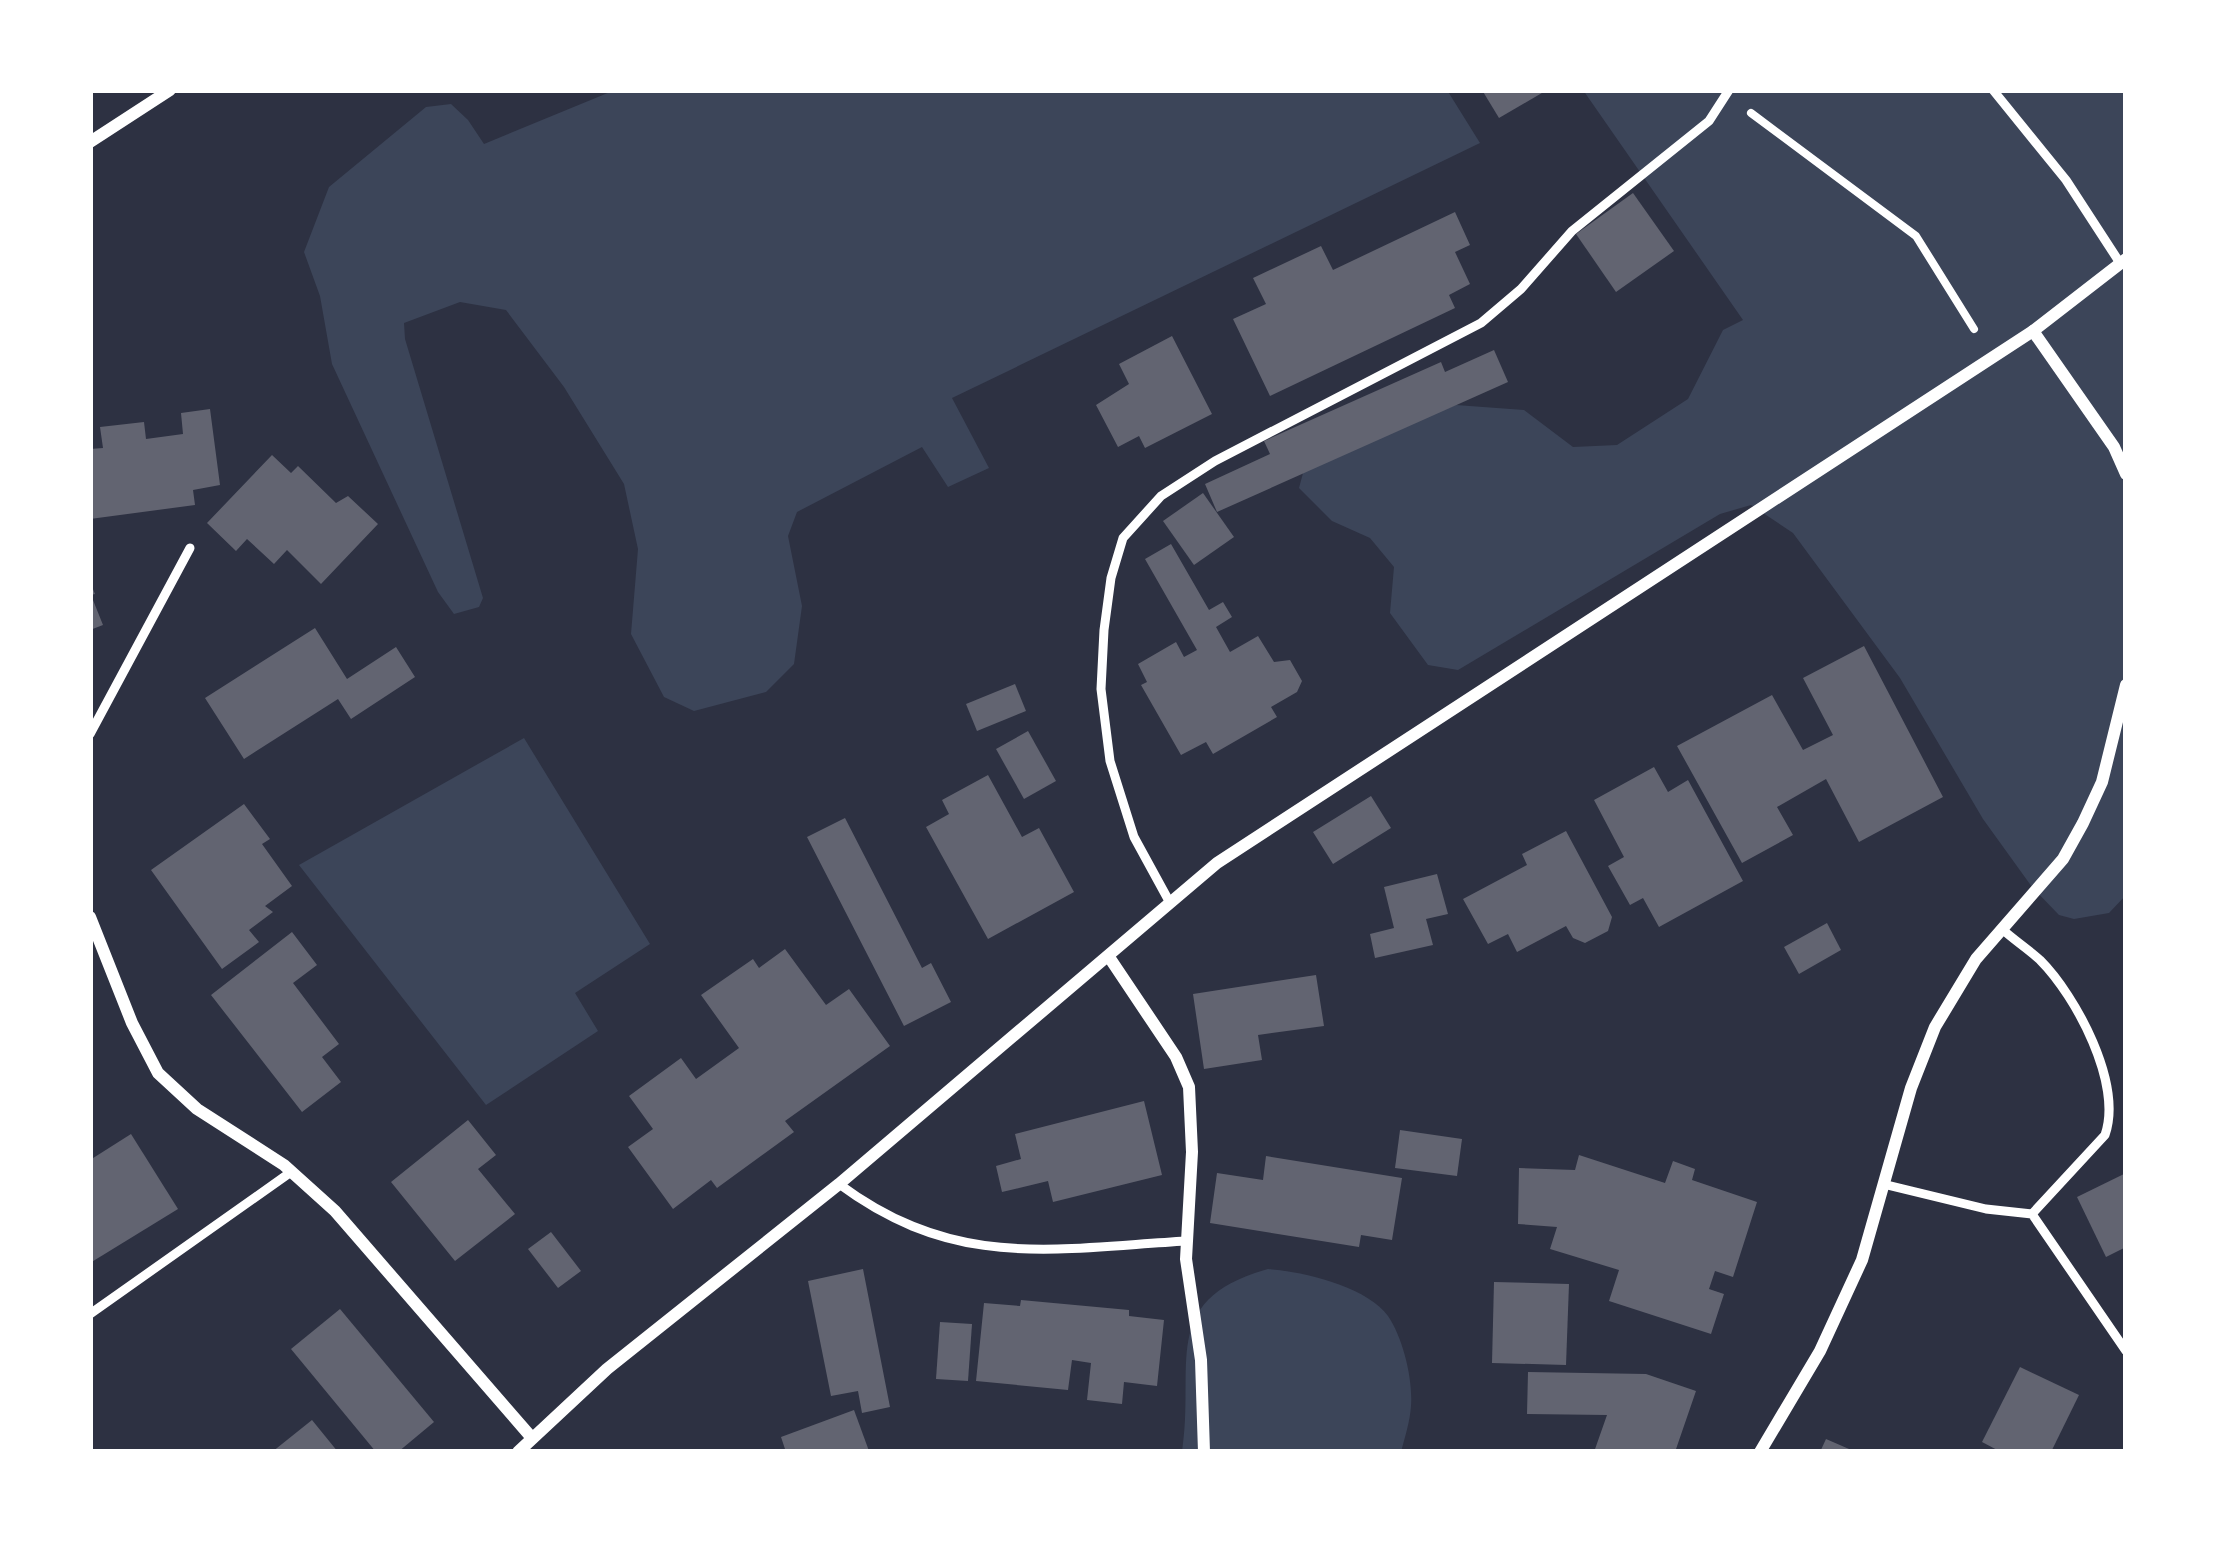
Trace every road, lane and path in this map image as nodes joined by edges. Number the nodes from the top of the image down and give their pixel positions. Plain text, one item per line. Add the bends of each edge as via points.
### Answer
1 (170, 90) edge
2 (1993, 90) edge
3 (1728, 92) edge
4 (92, 138) edge
5 (2123, 261) edge
6 (2033, 331) junction
7 (1992, 359) junction
8 (2126, 474) edge
9 (190, 548) dead end
10 (2126, 685) edge
11 (90, 734) edge
12 (1168, 902) junction
13 (90, 917) edge
14 (2002, 929) junction
15 (1109, 957) junction
16 (291, 1172) junction
17 (839, 1184) junction
18 (1886, 1185) junction
19 (2032, 1214) junction
20 (1186, 1240) junction
21 (90, 1314) edge
22 (2126, 1352) edge
23 (532, 1438) junction
24 (518, 1452) edge
25 (1204, 1452) edge
26 (1760, 1452) edge

1 - 4 street
2 - 5 lane
3 - 7 path via 1916,236
3 - 12 lane via 1709,121 1571,232 1481,323 1215,461 1161,496 1123,538 1104,629 1110,761 1134,837
5 - 6 street
6 - 7 street
6 - 8 street
7 - 12 street
9 - 11 lane
10 - 14 street via 2084,823
12 - 15 street
13 - 16 street via 158,1073
14 - 18 street via 1929,1042
14 - 19 lane via 2062,987 2109,1092 2105,1135
15 - 17 street
15 - 20 street via 1189,1087
16 - 21 lane
16 - 23 street via 349,1227
17 - 20 lane via 886,1217 981,1247
17 - 23 street
18 - 19 lane
18 - 26 street via 1844,1303
19 - 22 lane
20 - 25 street
23 - 24 street

